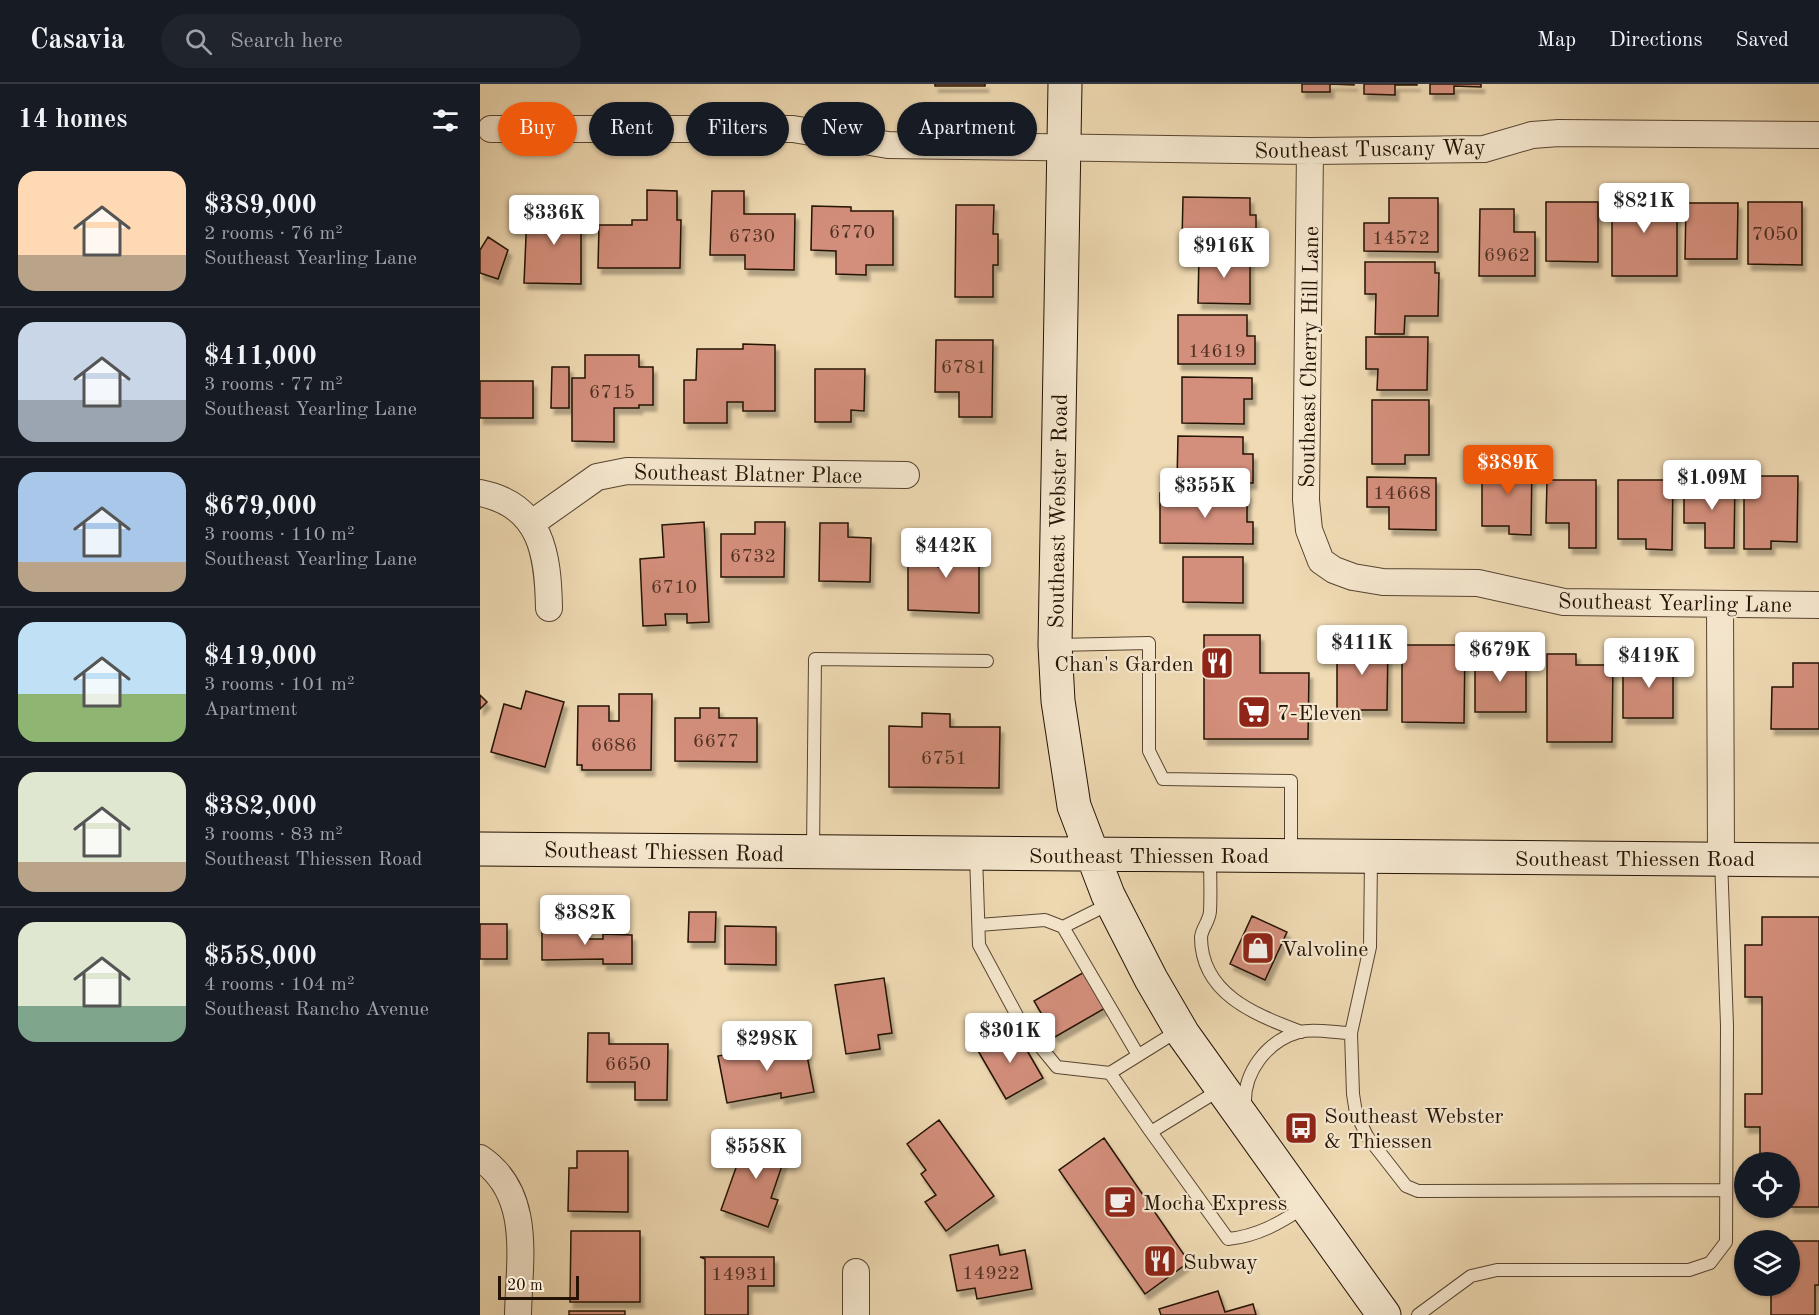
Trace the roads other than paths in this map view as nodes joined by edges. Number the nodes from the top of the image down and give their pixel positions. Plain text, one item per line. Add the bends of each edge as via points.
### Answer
1 (1065, 84) edge
2 (491, 129) dead end
3 (1819, 135) edge
4 (1064, 148) junction
5 (1310, 151) junction
6 (906, 475) dead end
7 (480, 493) edge
8 (532, 523) junction
9 (1321, 561) joint
10 (1720, 604) junction
11 (1819, 605) edge
12 (549, 608) dead end
13 (1055, 645) junction
14 (987, 661) dead end
15 (480, 849) edge
16 (813, 852) junction
17 (976, 854) junction
18 (1092, 854) junction
19 (1210, 855) junction
20 (1291, 856) junction
21 (1371, 857) junction
22 (1721, 858) junction
23 (1819, 860) edge
24 (1112, 903) junction
25 (979, 925) junction
26 (1063, 927) junction
27 (1180, 1029) junction
28 (1301, 1032) junction
29 (1351, 1033) junction
30 (1138, 1055) junction
31 (1110, 1073) junction
32 (1222, 1089) junction
33 (1245, 1122) junction
34 (1151, 1132) junction
35 (480, 1158) edge
36 (1726, 1190) junction
37 (1306, 1206) junction
38 (856, 1272) dead end
39 (518, 1315) edge
40 (856, 1315) edge
41 (1384, 1315) edge
42 (1418, 1315) edge

1 - 4 main road, Southeast Webster Road
2 - 4 street, Southeast Tuscany Way via 793,129 888,145
3 - 5 street, Southeast Tuscany Way via 1559,133 1532,135 1484,149
4 - 5 street, Southeast Tuscany Way
4 - 13 main road, Southeast Webster Road
5 - 9 street, Southeast Cherry Hill Lane via 1306,500 1309,530
6 - 8 street, Southeast Blatner Place via 627,471 597,477
7 - 8 street via 511,505
8 - 12 street via 545,549
9 - 10 street, Southeast Yearling Lane via 1353,577 1383,582 1478,583 1563,602
10 - 11 street, Southeast Yearling Lane
10 - 22 street
13 - 18 main road, Southeast Webster Road via 1059,710 1074,806
13 - 20 lane via 1149,644 1149,751 1163,779 1291,781
14 - 16 lane via 815,659
15 - 16 main road, Southeast Thiessen Road
16 - 17 main road, Southeast Thiessen Road
17 - 18 main road, Southeast Thiessen Road
17 - 25 lane
18 - 19 main road, Southeast Thiessen Road
18 - 24 main road, Southeast Webster Road
19 - 20 main road, Southeast Thiessen Road
19 - 28 lane via 1210,914 1201,936 1205,961 1217,984 1250,1012
20 - 21 main road, Southeast Thiessen Road
21 - 22 main road, Southeast Thiessen Road
21 - 29 lane via 1370,947
22 - 23 main road, Southeast Thiessen Road
22 - 36 lane via 1727,1026
24 - 26 lane
24 - 27 main road, Southeast Webster Road
25 - 26 lane via 1045,920
25 - 31 lane via 980,945 1021,1023 1058,1067
26 - 30 lane
27 - 30 lane
27 - 32 main road, Southeast Webster Road
28 - 29 lane
28 - 33 lane via 1278,1041 1264,1052 1244,1093
29 - 36 lane via 1356,1113 1367,1136 1406,1186 1418,1191
30 - 31 lane
31 - 34 lane
32 - 33 main road, Southeast Webster Road
32 - 34 lane
33 - 37 main road, Southeast Webster Road
34 - 37 lane via 1228,1239 1248,1237 1273,1227
35 - 39 street via 508,1187 520,1217
36 - 42 lane via 1726,1242 1710,1263 1689,1270 1497,1270 1472,1276
37 - 41 main road, Southeast Webster Road
38 - 40 street

